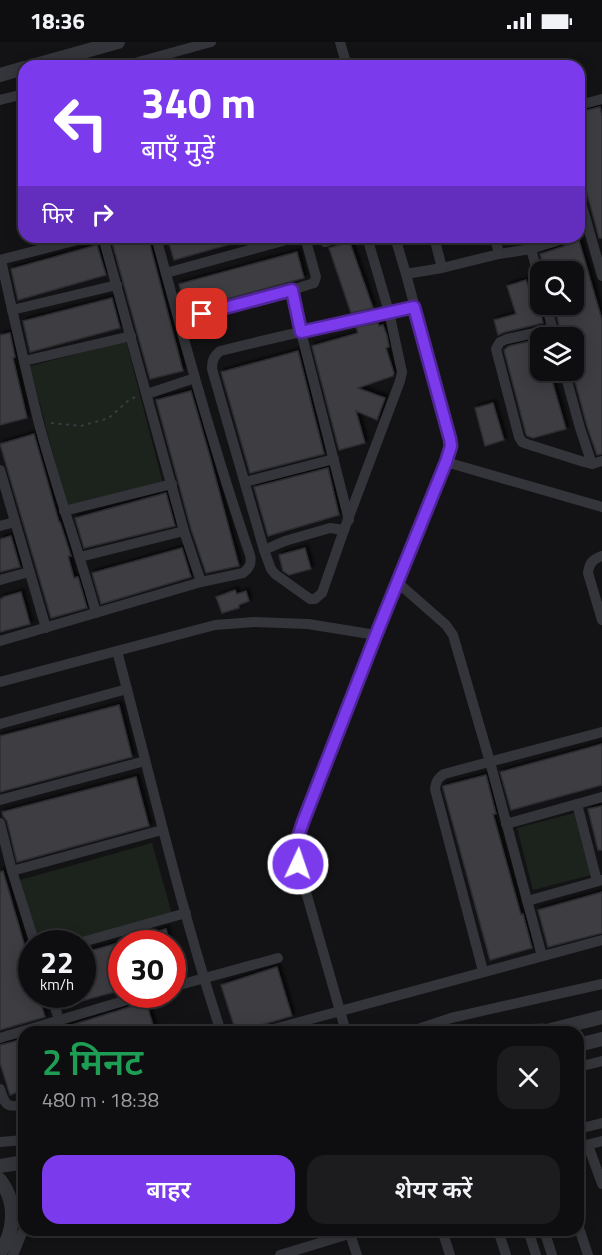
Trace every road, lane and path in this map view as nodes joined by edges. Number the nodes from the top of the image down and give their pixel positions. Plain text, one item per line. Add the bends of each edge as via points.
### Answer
1 (118, 42) edge
2 (211, 42) edge
3 (340, 42) edge
4 (54, 60) edge
5 (146, 60) edge
6 (345, 60) edge
7 (18, 70) edge
8 (0, 75) edge
9 (18, 95) edge
10 (602, 99) edge
11 (0, 100) edge
12 (585, 103) edge
13 (585, 235) edge
14 (66, 243) edge
15 (105, 243) edge
16 (158, 243) edge
17 (275, 243) edge
18 (307, 243) edge
19 (369, 243) edge
20 (398, 243) edge
21 (436, 243) edge
22 (496, 243) edge
23 (550, 243) edge
24 (531, 249) junction
25 (499, 254) junction
26 (0, 260) edge
27 (534, 261) edge
28 (442, 268) junction
29 (166, 273) junction
30 (406, 274) junction
31 (602, 276) edge
32 (117, 285) junction
33 (292, 290) junction
34 (414, 307) junction
35 (12, 310) junction
36 (389, 312) junction
37 (179, 320) junction
38 (301, 332) junction
39 (131, 336) junction
40 (530, 336) edge
41 (24, 361) junction
42 (195, 378) junction
43 (567, 381) edge
44 (147, 394) junction
45 (39, 421) junction
46 (334, 459) junction
47 (446, 462) junction
48 (597, 463) edge
49 (0, 470) edge
50 (245, 482) junction
51 (172, 484) junction
52 (602, 507) edge
53 (64, 511) junction
54 (15, 522) junction
55 (346, 525) junction
56 (0, 526) edge
57 (184, 531) junction
58 (264, 550) junction
59 (602, 556) edge
60 (80, 557) junction
61 (29, 572) junction
62 (0, 580) edge
63 (201, 582) junction
64 (397, 582) junction
65 (96, 613) junction
66 (602, 618) edge
67 (46, 628) junction
68 (376, 635) junction
69 (0, 640) edge
70 (117, 651) junction
71 (0, 682) edge
72 (127, 689) junction
73 (0, 724) edge
74 (602, 732) edge
75 (145, 761) junction
76 (490, 762) junction
77 (602, 797) edge
78 (0, 800) edge
79 (577, 804) junction
80 (0, 823) edge
81 (506, 824) junction
82 (162, 830) junction
83 (12, 871) junction
84 (599, 881) edge
85 (526, 901) junction
86 (186, 913) junction
87 (31, 930) edge
88 (96, 938) edge
89 (602, 940) edge
90 (542, 956) junction
91 (278, 958) dead end
92 (483, 971) junction
93 (203, 978) junction
94 (186, 983) edge
95 (602, 984) edge
96 (108, 1006) edge
97 (55, 1008) edge
98 (340, 1010) junction
99 (602, 1017) edge
100 (59, 1020) junction
101 (39, 1026) edge
102 (219, 1026) edge
103 (284, 1026) edge
104 (344, 1026) edge
105 (427, 1026) edge
106 (569, 1026) edge
107 (18, 1033) edge
108 (0, 1038) edge
109 (602, 1039) edge
110 (584, 1044) edge
111 (602, 1061) edge
112 (584, 1066) edge
113 (0, 1089) edge
114 (18, 1106) edge
115 (602, 1123) edge
116 (584, 1128) edge
117 (18, 1140) edge
118 (602, 1141) edge
119 (0, 1142) edge
120 (584, 1146) edge
121 (584, 1148) edge
122 (18, 1163) edge
123 (0, 1166) edge
124 (0, 1180) edge
125 (602, 1184) edge
126 (18, 1226) edge
127 (343, 1236) edge
128 (351, 1236) edge
129 (444, 1236) edge
130 (500, 1236) edge
131 (530, 1236) edge
132 (546, 1236) edge
133 (582, 1236) edge
134 (0, 1253) edge
135 (13, 1255) edge
136 (280, 1255) edge
137 (357, 1255) edge
138 (450, 1255) edge
139 (506, 1255) edge
140 (536, 1255) edge
141 (552, 1255) edge
142 (588, 1255) edge

1 - 4 street
2 - 5 street
3 - 6 street
7 - 8 street
9 - 11 street
10 - 12 street
13 - 31 street
14 - 26 street
15 - 32 street
16 - 29 street
17 - 29 street
18 - 33 street via 316,280
19 - 36 street
20 - 30 street
21 - 28 street
22 - 25 street
23 - 24 street
24 - 25 street
24 - 27 street
25 - 28 street
26 - 35 street
28 - 30 street
29 - 37 street
30 - 34 street
32 - 35 street
32 - 39 street
33 - 37 street
33 - 38 street
34 - 36 street
34 - 47 street via 450,439
35 - 41 street
36 - 38 street
36 - 55 street via 402,372
37 - 42 street
38 - 46 street
38 - 50 street via 220,351 212,362
39 - 41 street
39 - 44 street
40 - 48 street via 507,339 497,344 496,349 522,442
41 - 45 street
42 - 44 street
42 - 63 street via 252,561 243,573
43 - 48 street via 580,428
44 - 45 path via 130,399 109,418 81,426
44 - 51 street
45 - 53 street
46 - 50 street
46 - 55 street
47 - 52 street
47 - 64 street
49 - 54 street
50 - 58 street
51 - 53 street
51 - 57 street
53 - 60 street
54 - 56 street
54 - 61 street
55 - 58 street
55 - 58 street via 322,593 315,600 275,574
57 - 60 street
57 - 63 street
59 - 66 street via 591,562 588,573
60 - 65 street
61 - 62 street
61 - 67 street
63 - 65 street
64 - 68 street
64 - 76 street via 453,635
65 - 67 street
67 - 69 street
68 - 70 street via 308,624 254,622 215,625
68 - 98 street via 299,834 298,864
70 - 71 street
70 - 72 street
72 - 73 street
72 - 75 street
74 - 76 street
75 - 78 street
75 - 82 street
76 - 81 street
76 - 92 street via 444,774 435,783
77 - 79 street
79 - 81 street
79 - 84 street
80 - 83 street
81 - 85 street
82 - 83 street
82 - 86 street
83 - 87 street
84 - 85 street
85 - 90 street
86 - 88 street
86 - 93 street
89 - 90 street
90 - 92 street
91 - 93 street
92 - 98 street
93 - 94 street
93 - 102 street
95 - 105 street
96 - 100 street
97 - 100 street
98 - 103 street
98 - 104 street
99 - 106 street
100 - 101 street
107 - 108 street
109 - 110 street
111 - 112 street
113 - 114 street via 5,1103
115 - 116 street
117 - 119 street
118 - 120 street
121 - 125 street
122 - 123 street
124 - 126 street
126 - 134 street
126 - 135 street
127 - 136 street
128 - 137 street
129 - 138 street
130 - 139 street
131 - 140 street
132 - 141 street
133 - 142 street

